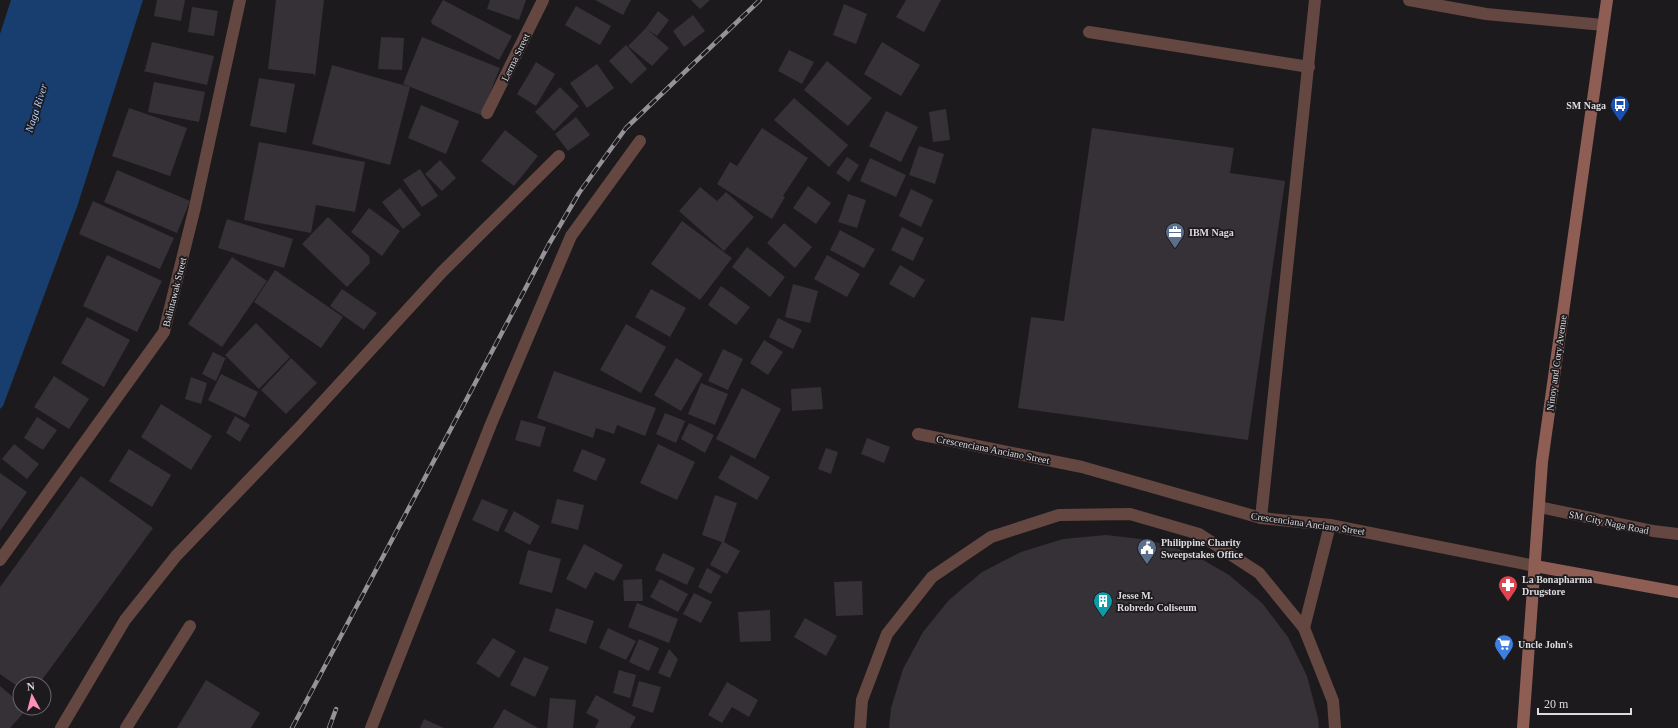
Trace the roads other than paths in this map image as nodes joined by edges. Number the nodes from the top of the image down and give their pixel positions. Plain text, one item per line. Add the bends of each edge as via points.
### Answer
1 (240, 0) edge
2 (543, 0) edge
3 (1315, 0) edge
4 (1409, 0) edge
5 (1607, 0) edge
6 (1603, 25) junction
7 (1088, 32) dead end
8 (1309, 67) junction
9 (487, 113) dead end
10 (640, 141) dead end
11 (559, 156) dead end
12 (918, 434) dead end
13 (1540, 508) junction
14 (1261, 518) junction
15 (1330, 525) junction
16 (1678, 534) edge
17 (0, 560) edge
18 (1535, 566) junction
19 (1678, 592) edge
20 (190, 626) dead end
21 (1304, 628) junction
22 (60, 728) edge
23 (126, 728) edge
24 (371, 728) edge
25 (860, 728) edge
26 (1335, 728) edge
27 (1523, 728) edge

1 - 17 street, Balintawak Street via 195,207 164,332
2 - 9 street, Lerma Street
3 - 8 street
4 - 6 street via 1486,14
5 - 6 main road, Ninoy and Cory Avenue
6 - 13 main road, Ninoy and Cory Avenue via 1542,462
7 - 8 street
8 - 14 street
10 - 24 street via 571,236 491,424
11 - 22 street via 442,272 298,429 176,556 125,620
12 - 14 street, Crescenciana Anciano Street via 1082,467
13 - 16 street, SM City Naga Road
13 - 18 main road, Ninoy and Cory Avenue
14 - 15 street, Crescenciana Anciano Street
15 - 18 street, Crescenciana Anciano Street
15 - 21 street
18 - 19 main road, Crescenciana Anciano Street
18 - 27 main road, Ninoy and Cory Avenue
20 - 23 street
21 - 25 street via 1259,573 1199,534 1130,514 1059,515 991,537 932,578 887,634 862,700
21 - 26 street via 1333,701

